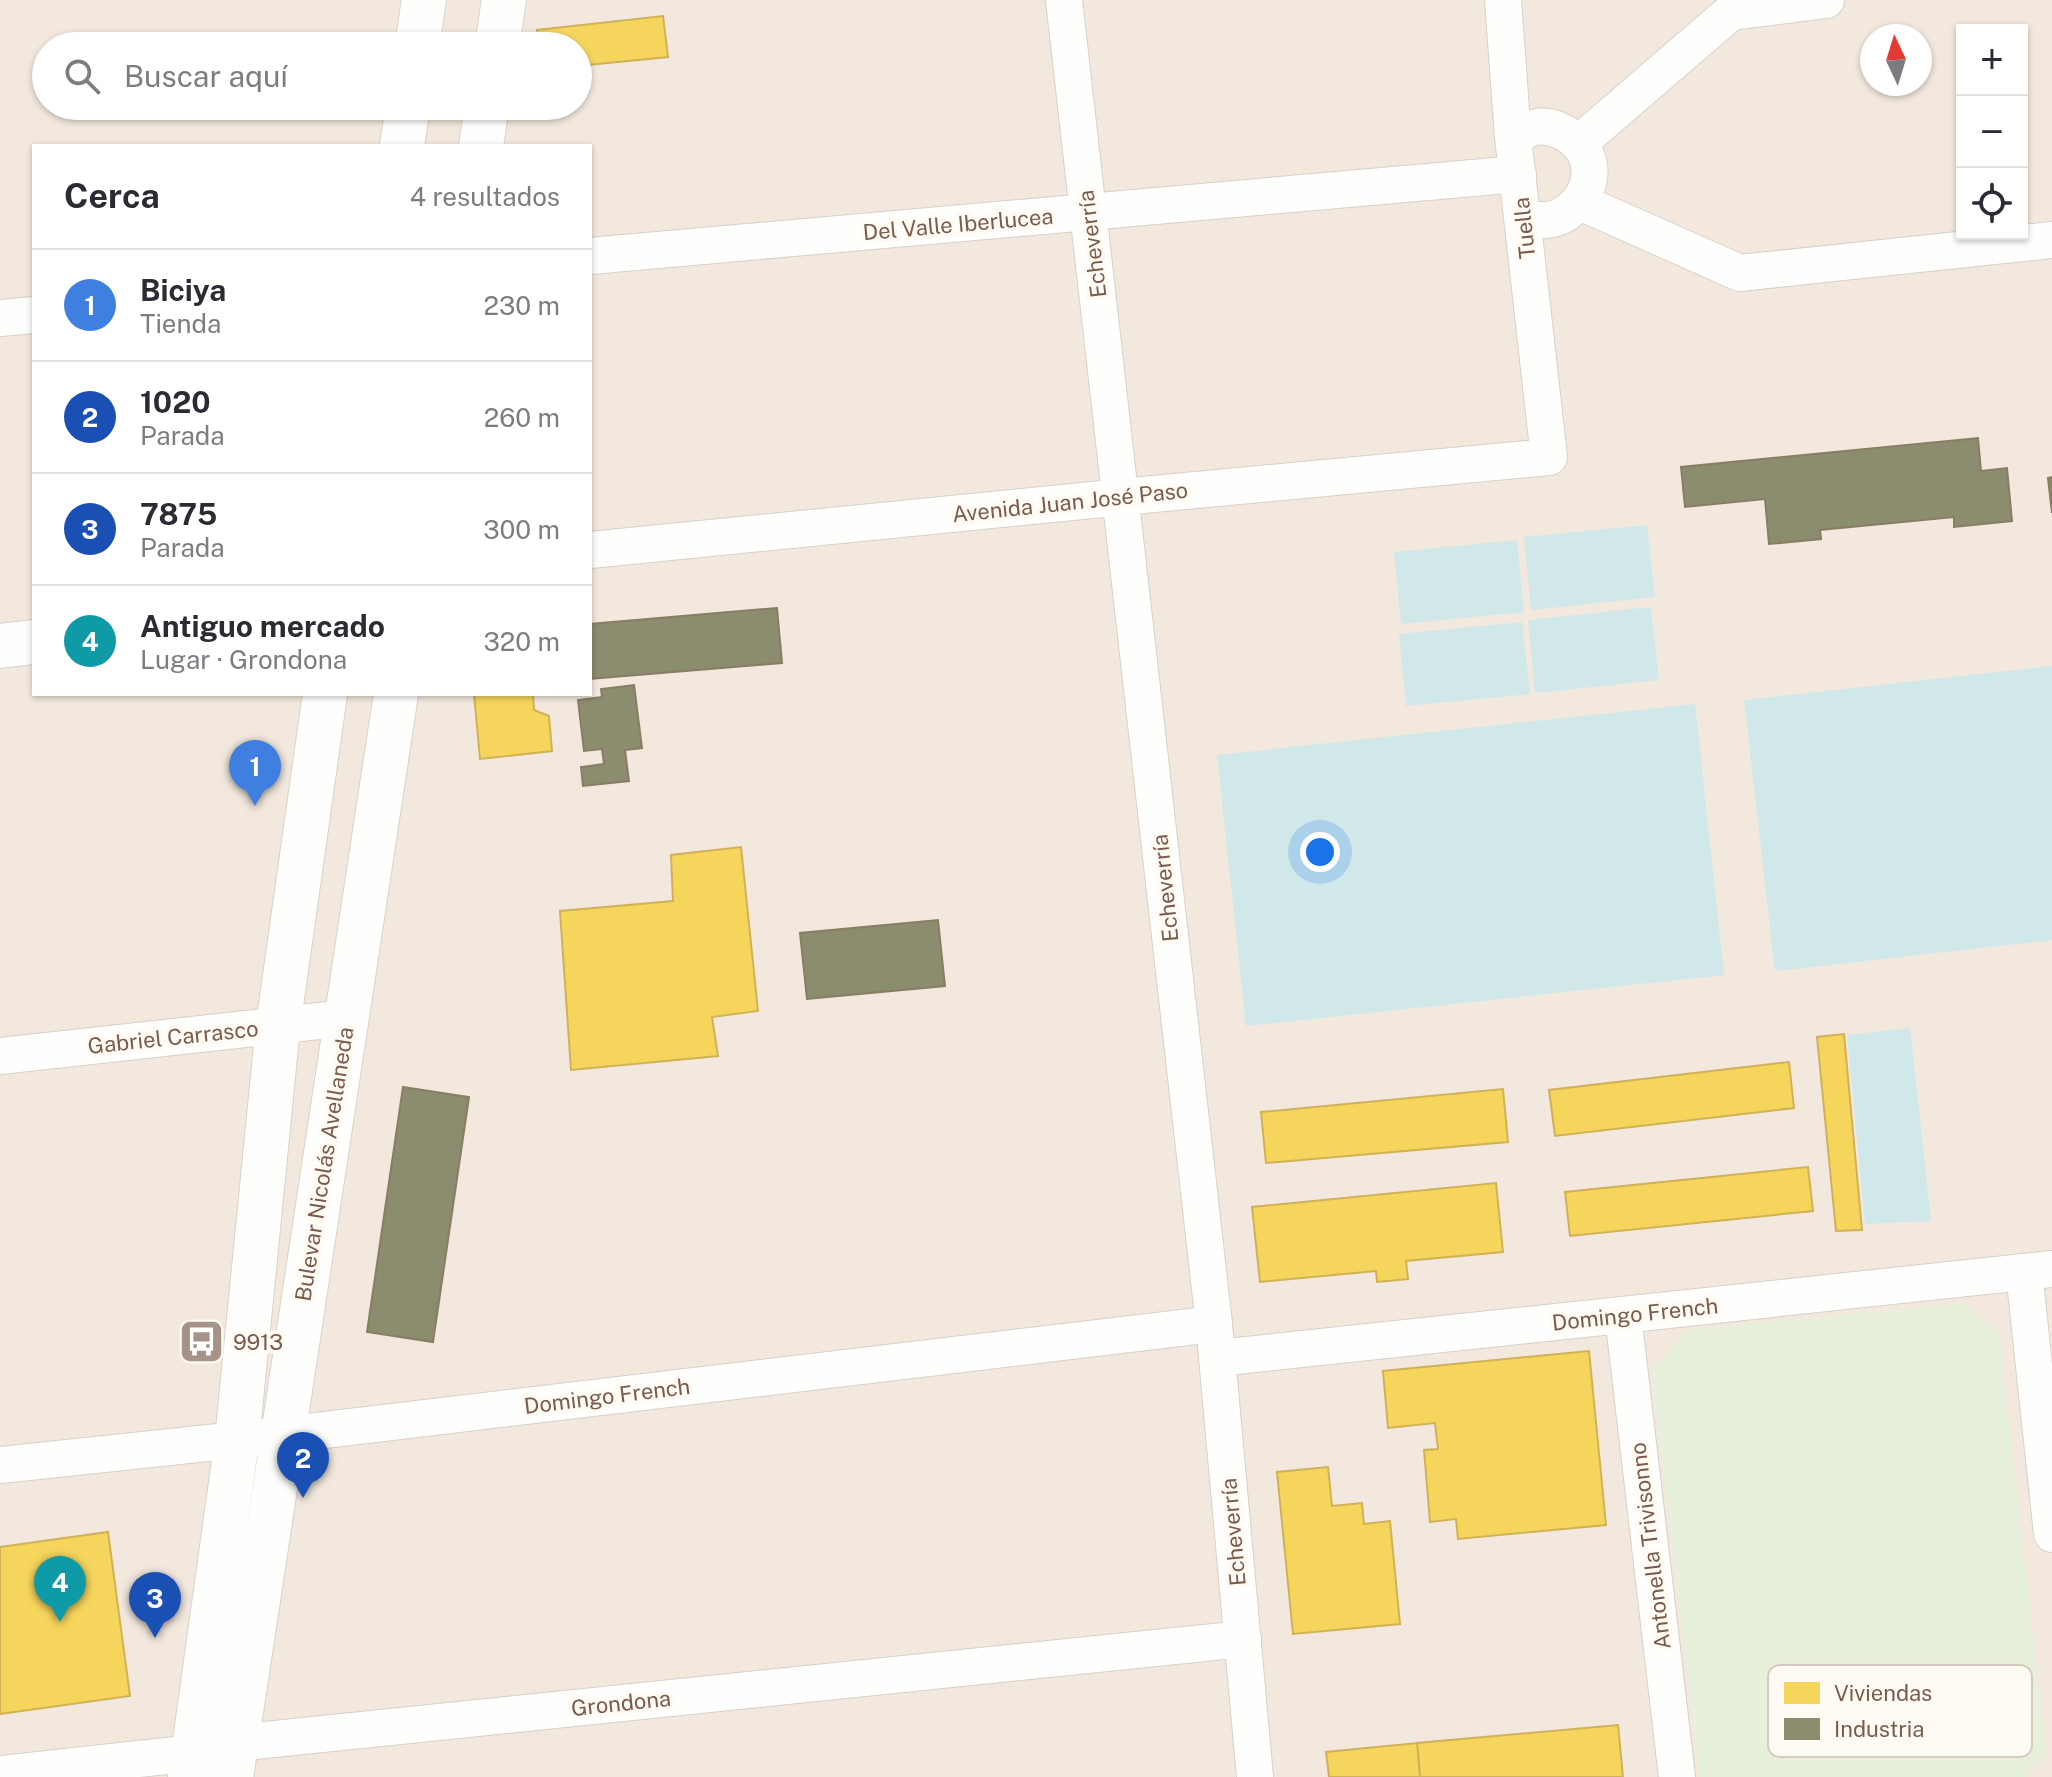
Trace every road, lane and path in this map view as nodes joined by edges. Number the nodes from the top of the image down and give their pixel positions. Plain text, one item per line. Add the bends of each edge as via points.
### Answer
1 (424, 0) edge
2 (504, 0) edge
3 (1064, 0) edge
4 (1503, 0) edge
5 (1826, 0) edge
6 (1730, 6) edge
7 (419, 32) edge
8 (499, 32) edge
9 (406, 120) edge
10 (485, 120) edge
11 (1513, 137) junction
12 (1579, 143) junction
13 (402, 144) edge
14 (481, 144) edge
15 (1518, 174) junction
16 (1580, 202) junction
17 (1089, 213) junction
18 (1522, 216) junction
19 (2052, 240) edge
20 (592, 256) edge
21 (32, 315) edge
22 (0, 318) edge
23 (1549, 457) joint
24 (1122, 497) junction
25 (592, 550) edge
26 (32, 642) edge
27 (0, 646) edge
28 (325, 696) edge
29 (396, 696) edge
30 (346, 1018) junction
31 (278, 1026) junction
32 (0, 1056) edge
33 (2038, 1271) edge
34 (1623, 1315) junction
35 (1216, 1341) junction
36 (283, 1435) junction
37 (237, 1440) junction
38 (0, 1465) edge
39 (2052, 1534) edge
40 (1243, 1639) junction
41 (233, 1760) edge
42 (192, 1765) edge
43 (0, 1774) edge
44 (1255, 1777) edge
45 (1677, 1777) edge

1 - 7 main road
2 - 8 main road
3 - 17 street, Echeverría
4 - 11 street, Tuella
5 - 6 street
6 - 12 street
9 - 13 main road
10 - 14 main road
11 - 12 street via 1535,127 1560,129
11 - 15 street, Tuella
12 - 16 street via 1590,172
15 - 17 street, Del Valle Iberlucea
15 - 18 street, Tuella
16 - 18 street via 1564,215 1543,221
16 - 19 street via 1740,273
17 - 20 street, Del Valle Iberlucea
17 - 24 street, Echeverría
18 - 23 street, Tuella
21 - 22 street
23 - 24 street, Avenida Juan José Paso
24 - 25 street, Avenida Juan José Paso
24 - 35 street, Echeverría
26 - 27 main road
28 - 31 main road
29 - 30 main road, Bulevar Nicolás Avellaneda
30 - 31 street, Gabriel Carrasco
30 - 36 main road, Bulevar Nicolás Avellaneda
31 - 32 street, Gabriel Carrasco
31 - 37 main road
33 - 34 street, Domingo French
33 - 39 street
34 - 35 street, Domingo French
34 - 45 street, Antonella Trivisonno
35 - 36 street, Domingo French
35 - 40 street, Echeverría
36 - 37 street, Domingo French
36 - 41 main road, Bulevar Nicolás Avellaneda
37 - 38 street, Domingo French
37 - 42 main road
40 - 41 street, Grondona
40 - 44 street, Echeverría
41 - 42 street, Grondona
42 - 43 street, Grondona

